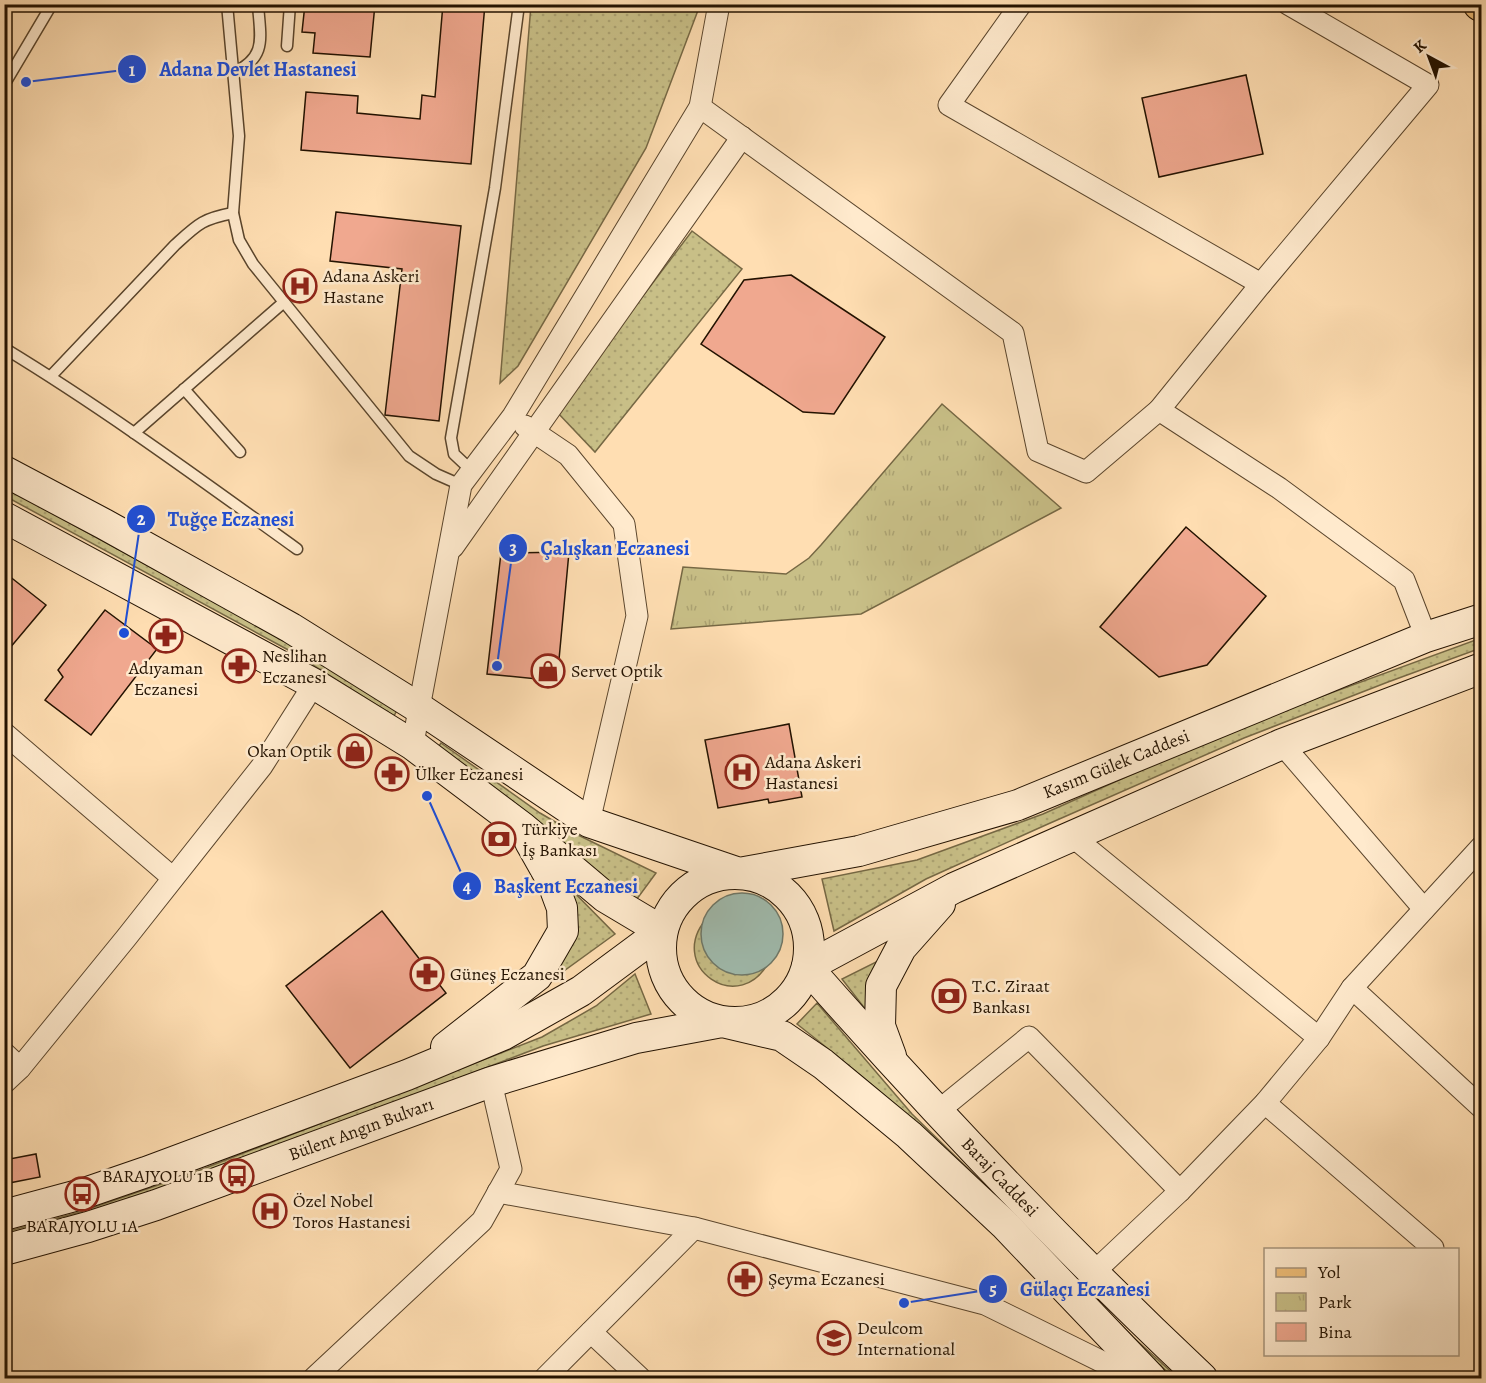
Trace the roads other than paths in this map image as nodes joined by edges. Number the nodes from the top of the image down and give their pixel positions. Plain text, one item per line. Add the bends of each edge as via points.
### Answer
1 (52, 4) edge
2 (227, 4) edge
3 (258, 4) edge
4 (290, 4) edge
5 (519, 4) edge
6 (719, 4) edge
7 (1021, 4) edge
8 (1288, 4) edge
9 (287, 46) dead end
10 (233, 73) junction
11 (4, 85) edge
12 (700, 107) junction
13 (741, 137) junction
14 (233, 213) junction
15 (1261, 284) junction
16 (284, 302) junction
17 (4, 348) edge
18 (51, 376) junction
19 (184, 389) junction
20 (1159, 410) junction
21 (513, 416) junction
22 (134, 433) junction
23 (535, 434) junction
24 (240, 452) dead end
25 (4, 471) edge
26 (466, 478) junction
27 (4, 518) edge
28 (297, 549) dead end
29 (450, 552) junction
30 (1482, 619) edge
31 (1426, 637) junction
32 (1482, 668) edge
33 (314, 684) junction
34 (418, 708) junction
35 (4, 733) edge
36 (1282, 744) junction
37 (413, 746) junction
38 (589, 822) junction
39 (522, 828) junction
40 (1072, 836) junction
41 (1482, 846) edge
42 (739, 873) junction
43 (173, 879) junction
44 (954, 888) junction
45 (1424, 909) junction
46 (662, 931) junction
47 (807, 967) junction
48 (1352, 988) junction
49 (722, 1022) junction
50 (1319, 1038) junction
51 (4, 1053) edge
52 (896, 1067) junction
53 (20, 1068) junction
54 (407, 1075) junction
55 (491, 1082) junction
56 (4, 1083) edge
57 (1264, 1103) junction
58 (1482, 1108) edge
59 (937, 1112) junction
60 (1180, 1191) junction
61 (498, 1192) junction
62 (4, 1215) edge
63 (694, 1228) junction
64 (1432, 1248) dead end
65 (4, 1250) edge
66 (1093, 1274) junction
67 (591, 1332) junction
68 (314, 1378) edge
69 (545, 1378) edge
70 (640, 1378) edge
71 (1135, 1378) edge
72 (1151, 1378) edge
73 (1202, 1378) edge

1 - 11 lane
2 - 10 lane
3 - 10 lane via 260,47 246,66
4 - 9 lane
5 - 26 lane via 495,188 451,438
6 - 12 street
7 - 15 street via 949,105
8 - 15 street via 1428,85
10 - 14 lane via 239,136
12 - 13 street
12 - 21 street
13 - 20 street via 1013,333 1038,451 1086,472
13 - 23 street
14 - 16 lane via 239,240 248,256
14 - 18 lane via 210,218 175,244
15 - 20 street
16 - 19 lane
16 - 26 lane via 409,456 436,474
17 - 18 lane
18 - 22 lane
19 - 22 lane
19 - 24 lane
20 - 31 street via 1279,488 1404,580
21 - 23 street
21 - 26 street
22 - 28 lane
23 - 29 street
23 - 38 street via 568,455 624,524 637,616
25 - 34 main road via 291,628
26 - 29 street
27 - 33 main road
29 - 34 street
30 - 31 main road, Kasım Gülek Caddesi
31 - 42 main road, Kasım Gülek Caddesi via 1018,805 859,851
32 - 36 main road
33 - 37 main road
33 - 43 street via 261,766
34 - 37 street
34 - 38 main road
35 - 43 street
36 - 40 main road
36 - 45 street
37 - 39 main road
38 - 42 main road
39 - 46 main road via 605,897
39 - 54 main road via 552,881 562,908 563,931 537,976
40 - 44 main road
40 - 50 street
41 - 45 street
42 - 46 main road via 713,876 690,888 672,907
42 - 47 main road via 765,879 786,893 802,914 809,936
43 - 53 street
44 - 47 main road
44 - 52 main road via 901,948 880,986 880,1026
45 - 48 street
46 - 49 main road via 660,957 667,981 681,1001 700,1015
46 - 54 main road, Bülent Angın Bulvarı via 581,991 532,1019
47 - 49 main road via 788,1001 768,1015 746,1023
47 - 52 main road, Baraj Caddesi
48 - 50 street
48 - 58 street
49 - 55 main road, Bülent Angın Bulvarı via 636,1038
49 - 72 main road, Baraj Caddesi via 782,1036 823,1064 909,1135 1004,1224
50 - 57 street
51 - 53 street
52 - 59 main road, Baraj Caddesi
53 - 56 street
54 - 62 main road, Bülent Angın Bulvarı via 146,1172
55 - 61 street via 511,1169
55 - 65 main road, Bülent Angın Bulvarı via 156,1205
57 - 60 street
57 - 64 street
59 - 60 street via 1029,1037
59 - 66 main road, Baraj Caddesi
60 - 66 street
61 - 63 street
61 - 68 street via 482,1221
63 - 67 street
63 - 71 street via 985,1304
66 - 73 main road, Baraj Caddesi
67 - 69 street
67 - 70 street

